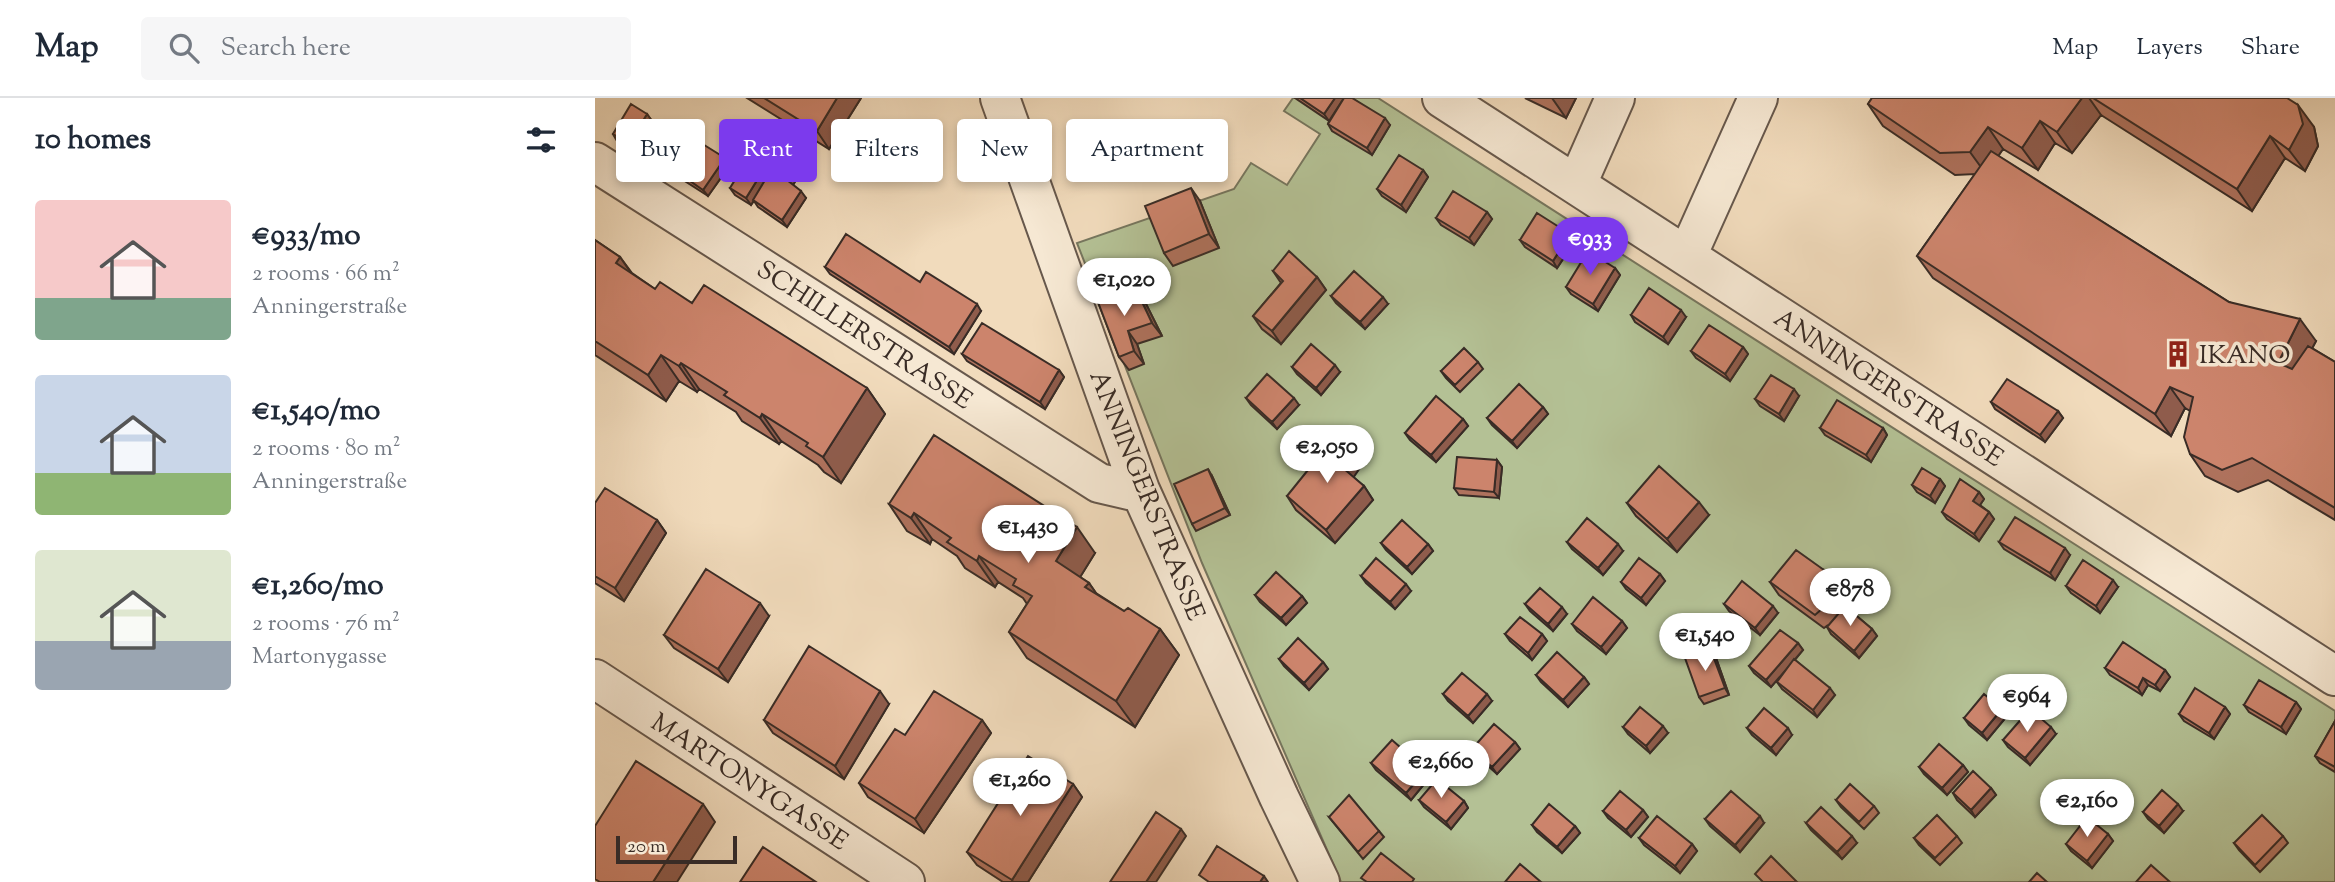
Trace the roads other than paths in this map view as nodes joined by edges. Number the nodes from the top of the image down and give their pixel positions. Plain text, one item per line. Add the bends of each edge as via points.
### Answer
1 (999, 98) edge
2 (1442, 98) edge
3 (1615, 98) edge
4 (1758, 98) edge
5 (595, 162) edge
6 (1577, 184) junction
7 (1687, 256) junction
8 (1140, 490) junction
9 (2335, 676) edge
10 (595, 679) edge
11 (905, 882) edge
12 (1320, 882) edge

1 - 8 street, ANNINGERSTRASSE
2 - 6 street, ANNINGERSTRASSE
3 - 6 street
4 - 7 street
5 - 8 street, SCHILLERSTRASSE via 1099,483
6 - 7 street, ANNINGERSTRASSE
7 - 9 street, ANNINGERSTRASSE
8 - 12 street, ANNINGERSTRASSE
10 - 11 street, MARTONYGASSE

